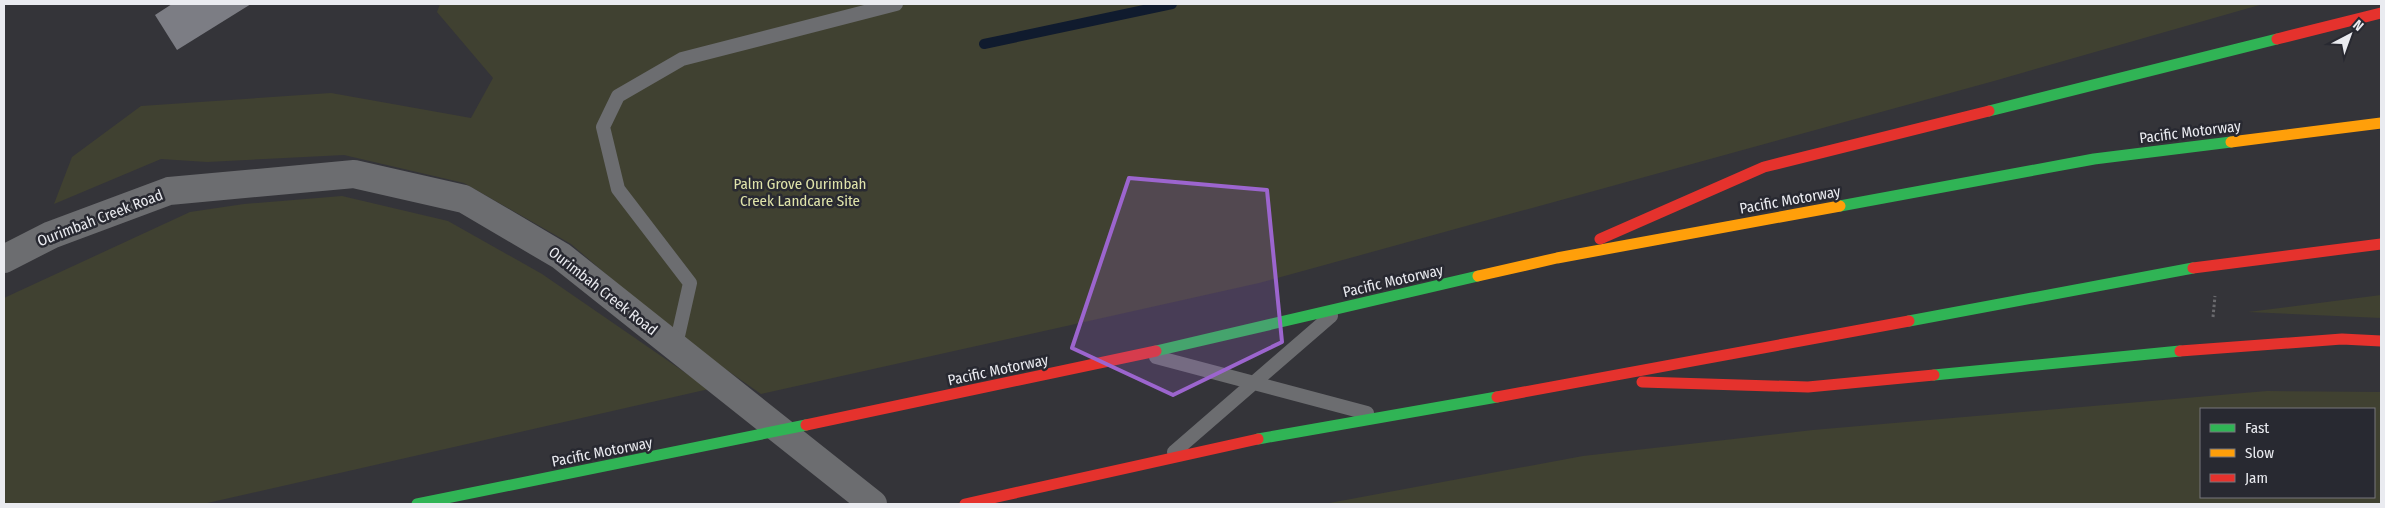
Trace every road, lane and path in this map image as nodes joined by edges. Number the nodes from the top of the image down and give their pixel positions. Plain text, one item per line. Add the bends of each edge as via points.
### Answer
1 (896, 4) edge
2 (2381, 13) edge
3 (2381, 123) edge
4 (2381, 244) edge
5 (1557, 258) junction
6 (4, 259) edge
7 (2219, 263) junction
8 (1339, 308) junction
9 (2381, 340) edge
10 (670, 343) junction
11 (2210, 348) junction
12 (1145, 354) junction
13 (1588, 381) junction
14 (1254, 383) junction
15 (1380, 416) junction
16 (1165, 460) junction
17 (417, 504) edge
18 (873, 504) edge
19 (965, 504) edge

1 - 10 lane via 682,59 618,96 603,127 618,189 690,283 678,336
2 - 5 highway via 1764,167
3 - 5 highway, Pacific Motorway via 2094,159
4 - 7 highway
5 - 8 highway, Pacific Motorway
6 - 10 street, Ourimbah Creek Road via 50,235 169,191 354,174 464,198 561,256
7 - 11 path
7 - 13 highway
8 - 12 highway, Pacific Motorway
8 - 14 lane
9 - 11 highway
10 - 18 street, Ourimbah Creek Road
11 - 13 highway via 1808,387
12 - 14 lane
12 - 17 highway, Pacific Motorway
13 - 15 highway
14 - 15 lane
14 - 16 lane
15 - 16 highway
16 - 19 highway

